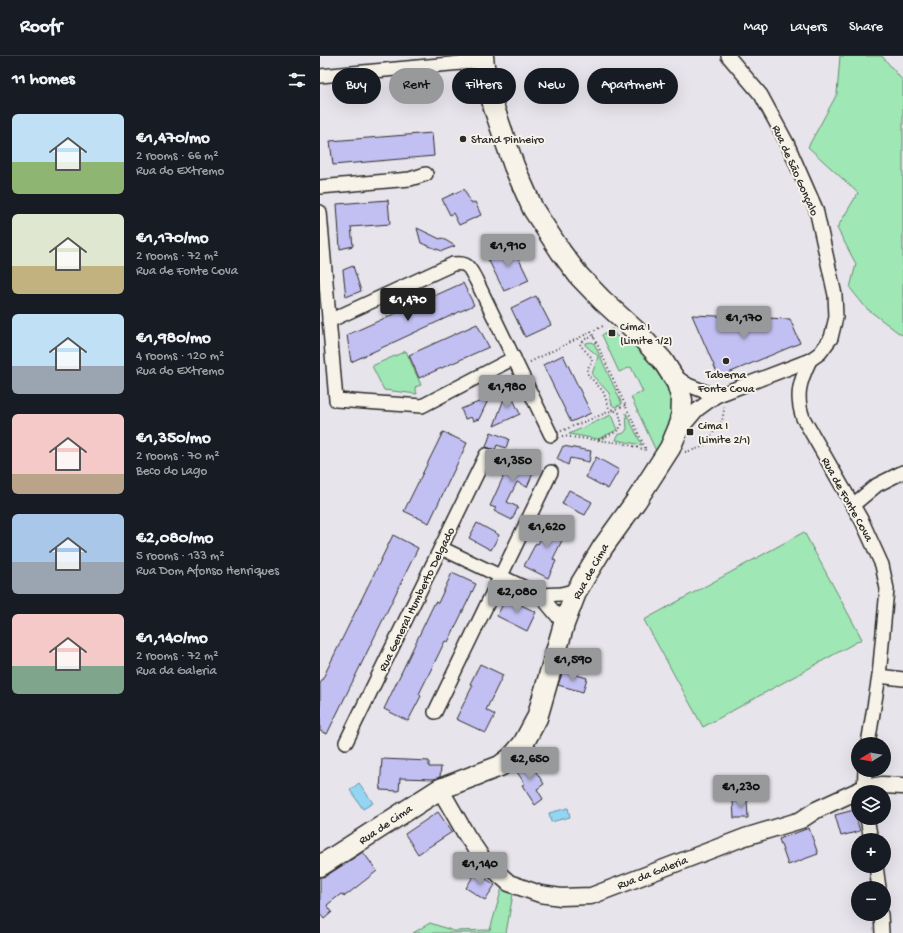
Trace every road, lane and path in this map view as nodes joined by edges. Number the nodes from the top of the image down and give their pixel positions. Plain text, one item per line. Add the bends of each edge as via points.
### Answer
1 (728, 56) edge
2 (483, 58) edge
3 (320, 76) edge
4 (426, 174) dead end
5 (320, 187) edge
6 (320, 212) edge
7 (620, 317) junction
8 (329, 321) junction
9 (591, 331) junction
10 (594, 337) junction
11 (810, 360) junction
12 (516, 363) junction
13 (671, 373) junction
14 (719, 395) junction
15 (626, 406) junction
16 (615, 410) junction
17 (551, 435) junction
18 (598, 440) junction
19 (674, 441) junction
20 (486, 455) dead end
21 (551, 472) dead end
22 (903, 472) edge
23 (853, 505) junction
24 (441, 548) junction
25 (500, 575) junction
26 (578, 590) junction
27 (540, 595) junction
28 (564, 624) junction
29 (879, 676) junction
30 (903, 679) edge
31 (435, 712) dead end
32 (869, 737) edge
33 (346, 742) dead end
34 (891, 785) edge
35 (903, 786) edge
36 (440, 788) junction
37 (851, 795) edge
38 (320, 866) edge
39 (881, 921) edge
40 (882, 933) edge

1 - 11 street, Rua de São Gonçalo via 761,95 787,143 816,209 835,295 836,317 831,338 820,353
2 - 3 street
2 - 7 main road via 494,108 514,166 533,210 579,276
4 - 5 street via 410,179
6 - 8 street
7 - 9 path
7 - 13 main road via 637,332
8 - 12 street via 453,264 463,263 469,267 476,280
8 - 12 street via 336,400 422,406
9 - 10 path
9 - 12 path
10 - 15 path
10 - 16 path via 584,339 580,345 592,358 587,369 588,375 602,391 608,408
11 - 14 street
11 - 23 street, Rua de Fonte Cova via 804,371 798,404 803,418
12 - 17 street
13 - 14 street via 688,384
13 - 19 main road via 682,400 681,422
14 - 19 street via 690,417
14 - 19 path via 725,404 723,418 704,445 686,452 678,452
15 - 16 path
15 - 18 path via 646,450
16 - 17 path
16 - 18 path via 621,419 620,429
17 - 18 path
19 - 26 main road, Rua de Cima via 636,501 602,547
20 - 24 street, Rua General Humberto Delgado
21 - 25 street
22 - 23 street via 877,485
23 - 29 street, Rua de Fonte Cova via 882,564 887,589
24 - 25 street
24 - 33 street, Rua General Humberto Delgado
25 - 27 street
25 - 31 street
26 - 27 street
26 - 28 main road, Rua de Cima
27 - 28 street
28 - 36 main road, Rua de Cima via 537,718 523,744 500,766
29 - 30 street
29 - 32 street, Rua de Fonte Cova
34 - 35 street, Rua da Galeria
36 - 37 street, Rua da Galeria via 484,861 509,883 540,894 561,897 591,896 745,837 801,820 816,810
36 - 38 main road, Rua de Cima
39 - 40 street

